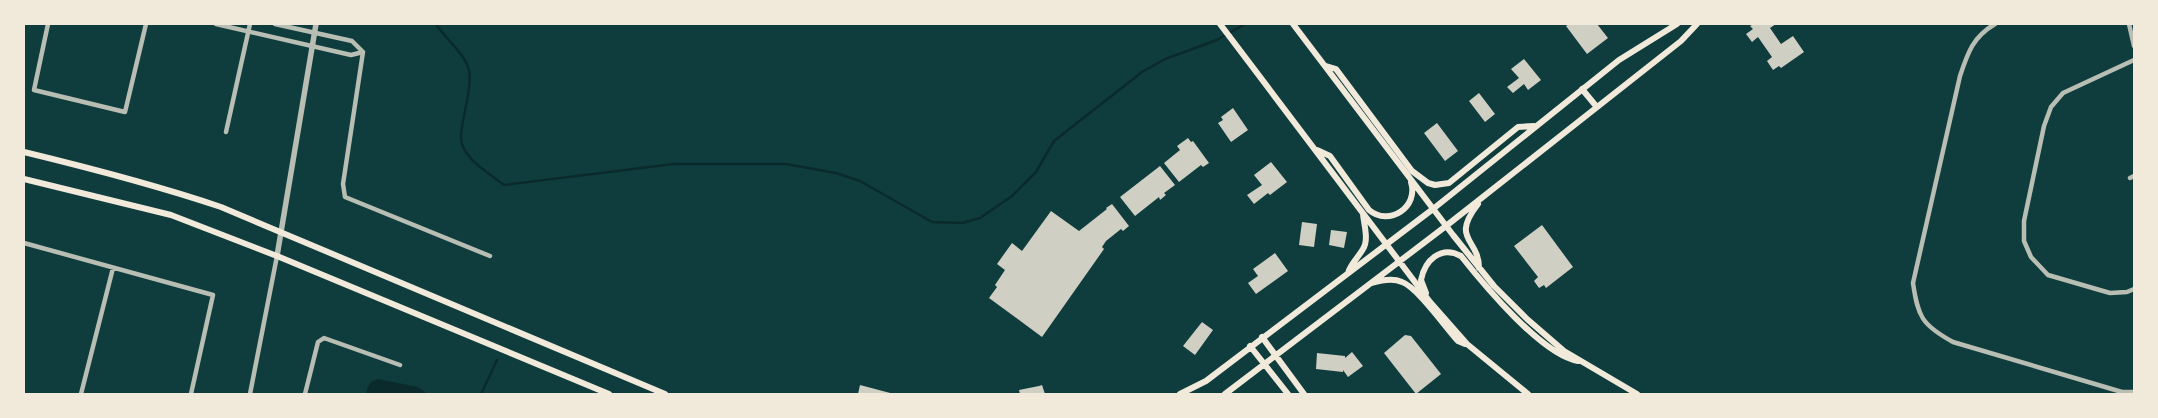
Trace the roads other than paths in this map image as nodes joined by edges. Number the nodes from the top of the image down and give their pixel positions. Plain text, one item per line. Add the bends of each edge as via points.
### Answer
1 (48, 24) edge
2 (146, 24) edge
3 (216, 24) edge
4 (250, 24) edge
5 (276, 24) edge
6 (316, 24) edge
7 (1220, 24) edge
8 (1293, 24) edge
9 (1677, 24) edge
10 (1698, 24) edge
11 (1995, 24) edge
12 (2129, 24) edge
13 (248, 32) junction
14 (315, 34) junction
15 (2134, 46) edge
16 (312, 47) junction
17 (363, 52) junction
18 (2134, 60) edge
19 (1325, 65) junction
20 (1582, 89) junction
21 (1596, 106) junction
22 (1534, 126) junction
23 (226, 132) dead end
24 (1316, 149) junction
25 (24, 152) edge
26 (1406, 172) junction
27 (24, 179) edge
28 (1483, 196) junction
29 (1433, 209) junction
30 (1363, 213) junction
31 (1446, 226) junction
32 (281, 231) junction
33 (24, 243) edge
34 (1386, 244) junction
35 (277, 256) junction
36 (490, 256) dead end
37 (1399, 261) junction
38 (113, 268) junction
39 (1479, 268) junction
40 (1348, 273) junction
41 (1368, 284) junction
42 (2134, 289) edge
43 (1430, 302) junction
44 (1262, 337) junction
45 (1467, 344) junction
46 (1250, 346) junction
47 (1276, 356) junction
48 (1579, 361) junction
49 (400, 365) dead end
50 (1265, 365) junction
51 (2134, 392) edge
52 (81, 394) edge
53 (191, 394) edge
54 (250, 394) edge
55 (305, 394) edge
56 (609, 394) edge
57 (665, 394) edge
58 (1180, 394) edge
59 (1225, 394) edge
60 (1288, 394) edge
61 (1304, 394) edge
62 (1528, 394) edge
63 (1637, 394) edge

1 - 2 street via 34,90 125,112
3 - 13 street
4 - 13 street
5 - 14 street
6 - 14 street
7 - 24 main road
8 - 19 main road
9 - 20 main road via 1638,47
10 - 21 main road via 1681,41
11 - 51 street via 1984,30 1969,48 1960,76 1913,283 1916,305 1932,331 1953,342 2122,392
12 - 15 street
13 - 16 street
13 - 23 street
14 - 16 street
14 - 17 street via 352,41
16 - 17 street via 350,55
16 - 32 street
17 - 36 street via 343,184 346,197
18 - 42 street via 2062,93 2051,108 2044,126 2024,221 2024,241 2031,257 2048,274 2110,293
19 - 22 main road via 1336,69 1412,171 1428,183 1441,184 1455,179 1518,127
19 - 26 main road
20 - 21 main road
20 - 22 main road
21 - 28 main road
22 - 29 main road
24 - 26 main road via 1330,156 1370,210 1381,217 1399,212 1412,199 1413,188
24 - 30 main road
25 - 32 main road via 181,193
26 - 29 main road
27 - 35 main road via 171,215
28 - 31 main road
28 - 39 main road via 1470,214 1465,231 1479,260
29 - 31 main road
29 - 34 main road
30 - 34 main road
30 - 40 main road via 1364,248
31 - 37 main road
31 - 39 main road
32 - 35 street
32 - 57 main road
33 - 38 street
34 - 37 main road
34 - 40 main road
35 - 54 street
35 - 56 main road
37 - 41 main road
37 - 43 main road
38 - 52 street
38 - 53 street via 213,295
39 - 48 main road via 1527,319
40 - 44 main road
41 - 45 main road via 1383,280 1402,281 1409,285 1458,341
41 - 47 main road
43 - 45 main road
43 - 48 main road via 1421,280 1424,268 1440,253 1455,253 1528,330 1567,359
44 - 46 main road
44 - 47 main road
45 - 62 main road
46 - 50 main road
46 - 58 main road via 1206,380
47 - 50 main road
47 - 61 main road
48 - 63 main road
49 - 55 street via 324,338 318,342
50 - 59 main road
50 - 60 main road

